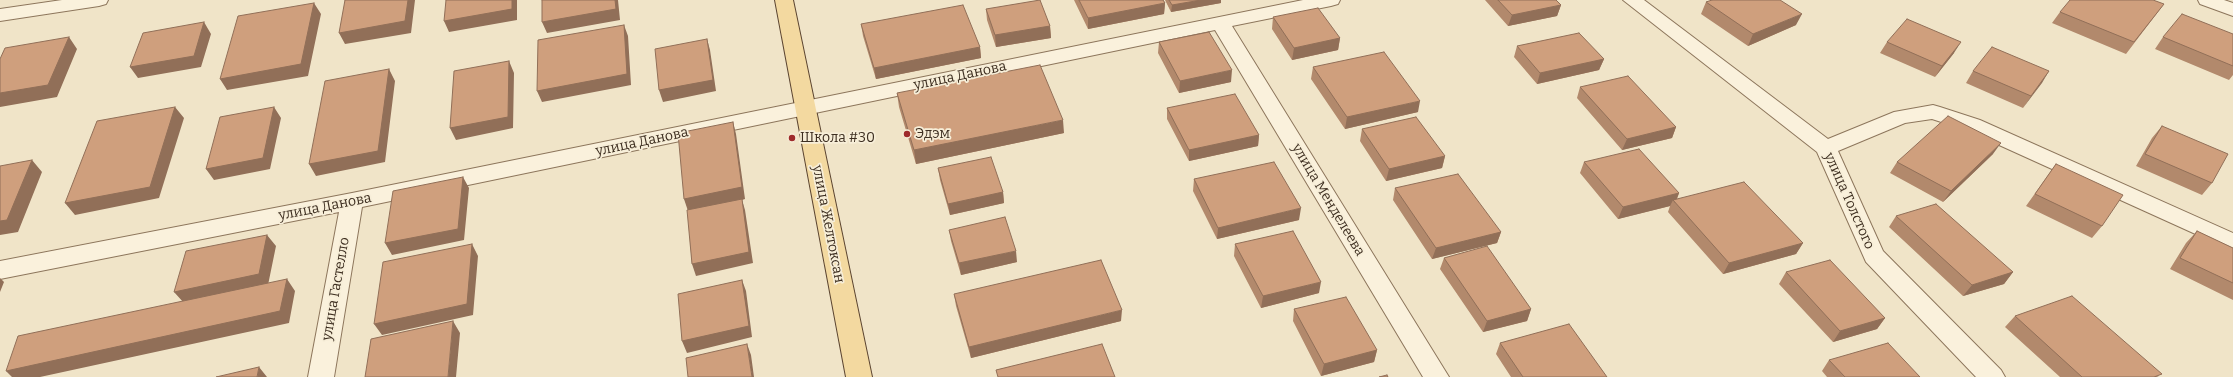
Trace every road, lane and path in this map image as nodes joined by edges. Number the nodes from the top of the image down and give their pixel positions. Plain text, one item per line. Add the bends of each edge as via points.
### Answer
1 (99, 0) edge
2 (784, 0) edge
3 (1331, 0) edge
4 (1632, 0) edge
5 (2207, 0) edge
6 (2233, 10) edge
7 (0, 15) edge
8 (1220, 23) junction
9 (806, 108) junction
10 (1826, 148) junction
11 (352, 201) junction
12 (2233, 243) edge
13 (0, 270) edge
14 (321, 377) edge
15 (859, 377) edge
16 (1436, 377) edge
17 (1992, 377) edge

1 - 7 street
2 - 9 main road, улица Желтоксан
3 - 8 street, улица Данова
4 - 10 street, улица Толстого
5 - 6 street
8 - 9 street, улица Данова
8 - 16 street, улица Менделеева
9 - 11 street, улица Данова
9 - 15 main road, улица Желтоксан
10 - 12 street via 1901,117 1932,112 1973,125
10 - 17 street, улица Толстого via 1874,256
11 - 13 street, улица Данова
11 - 14 street, улица Гастелло

